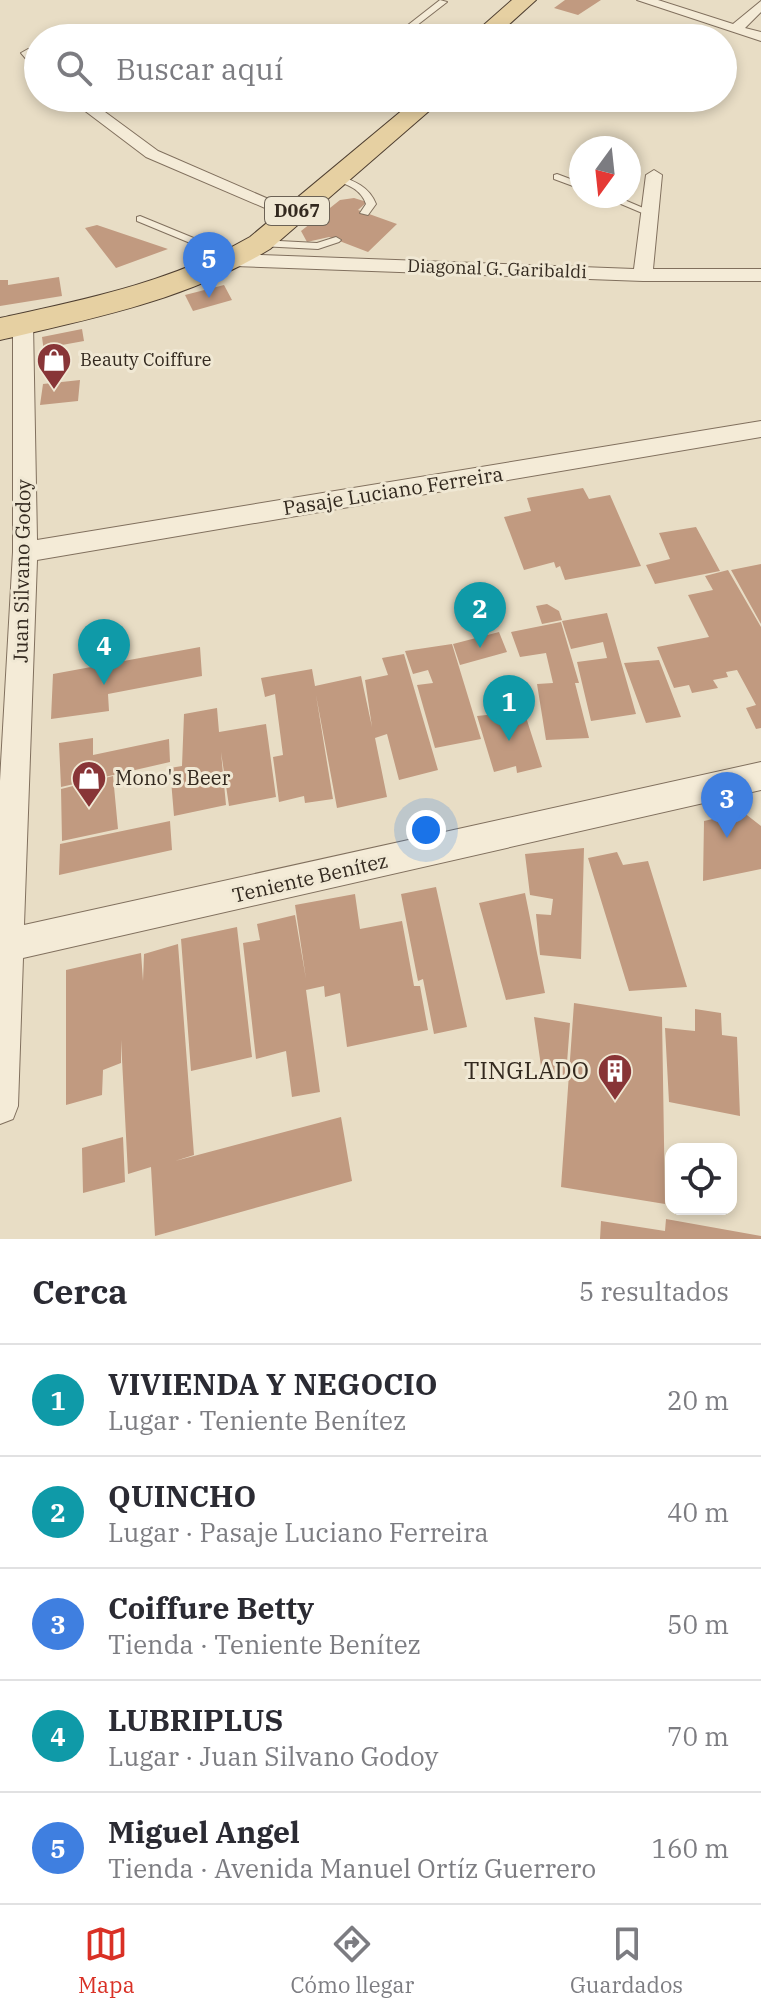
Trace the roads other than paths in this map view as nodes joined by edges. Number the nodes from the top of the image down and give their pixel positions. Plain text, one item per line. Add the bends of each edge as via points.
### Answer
1 (525, 0) edge
2 (549, 0) edge
3 (644, 0) edge
4 (443, 2) dead end
5 (761, 5) edge
6 (413, 24) edge
7 (497, 24) edge
8 (520, 24) edge
9 (720, 24) edge
10 (737, 28) edge
11 (737, 29) edge
12 (761, 37) edge
13 (95, 112) edge
14 (391, 112) edge
15 (415, 112) edge
16 (654, 175) dead end
17 (557, 177) dead end
18 (337, 178) junction
19 (569, 182) edge
20 (278, 207) junction
21 (637, 208) edge
22 (365, 213) dead end
23 (650, 213) junction
24 (140, 219) dead end
25 (336, 240) dead end
26 (260, 243) junction
27 (291, 254) junction
28 (224, 255) junction
29 (643, 275) junction
30 (761, 275) edge
31 (11, 326) edge
32 (761, 429) edge
33 (25, 552) junction
34 (761, 776) edge
35 (3, 947) edge
36 (0, 1106) edge

1 - 7 main road
2 - 8 main road
3 - 9 street
4 - 6 lane
5 - 10 street
11 - 12 street
13 - 20 street via 152,154
14 - 20 main road, D067
15 - 18 main road, D067
16 - 23 street
17 - 19 lane
18 - 22 lane via 369,197
18 - 26 main road, D067
20 - 28 main road, D067
21 - 23 lane
23 - 29 street
24 - 28 lane
25 - 27 lane
26 - 27 lane
26 - 28 main road, D067
27 - 28 street, Diagonal G. Garibaldi
27 - 29 street, Diagonal G. Garibaldi
28 - 31 main road, D067 via 144,295
29 - 30 street, Diagonal G. Garibaldi
31 - 33 street, Juan Silvano Godoy
32 - 33 street, Pasaje Luciano Ferreira
33 - 35 street, Juan Silvano Godoy
34 - 35 street, Teniente Benítez
35 - 36 street, Juan Silvano Godoy

